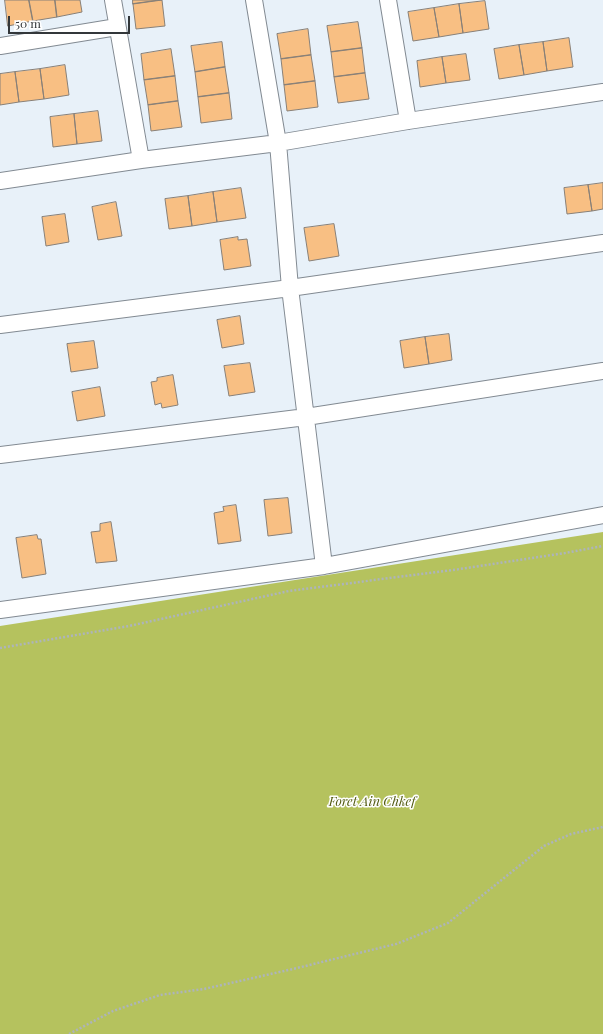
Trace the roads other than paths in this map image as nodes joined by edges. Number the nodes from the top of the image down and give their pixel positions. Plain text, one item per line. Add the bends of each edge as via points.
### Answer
1 (113, 0) edge
2 (254, 0) edge
3 (388, 0) edge
4 (117, 27) junction
5 (0, 46) edge
6 (603, 92) edge
7 (408, 121) junction
8 (278, 143) junction
9 (141, 160) junction
10 (0, 181) edge
11 (603, 243) edge
12 (290, 288) junction
13 (0, 325) edge
14 (603, 371) edge
15 (306, 417) junction
16 (0, 455) edge
17 (603, 515) edge
18 (324, 566) junction
19 (0, 610) edge

1 - 4 street
2 - 8 street
3 - 7 street
4 - 5 street
4 - 9 street
6 - 7 street
7 - 8 street
8 - 9 street
8 - 12 street
9 - 10 street
11 - 12 street
12 - 13 street
12 - 15 street
14 - 15 street
15 - 16 street
15 - 18 street
17 - 18 street
18 - 19 street

